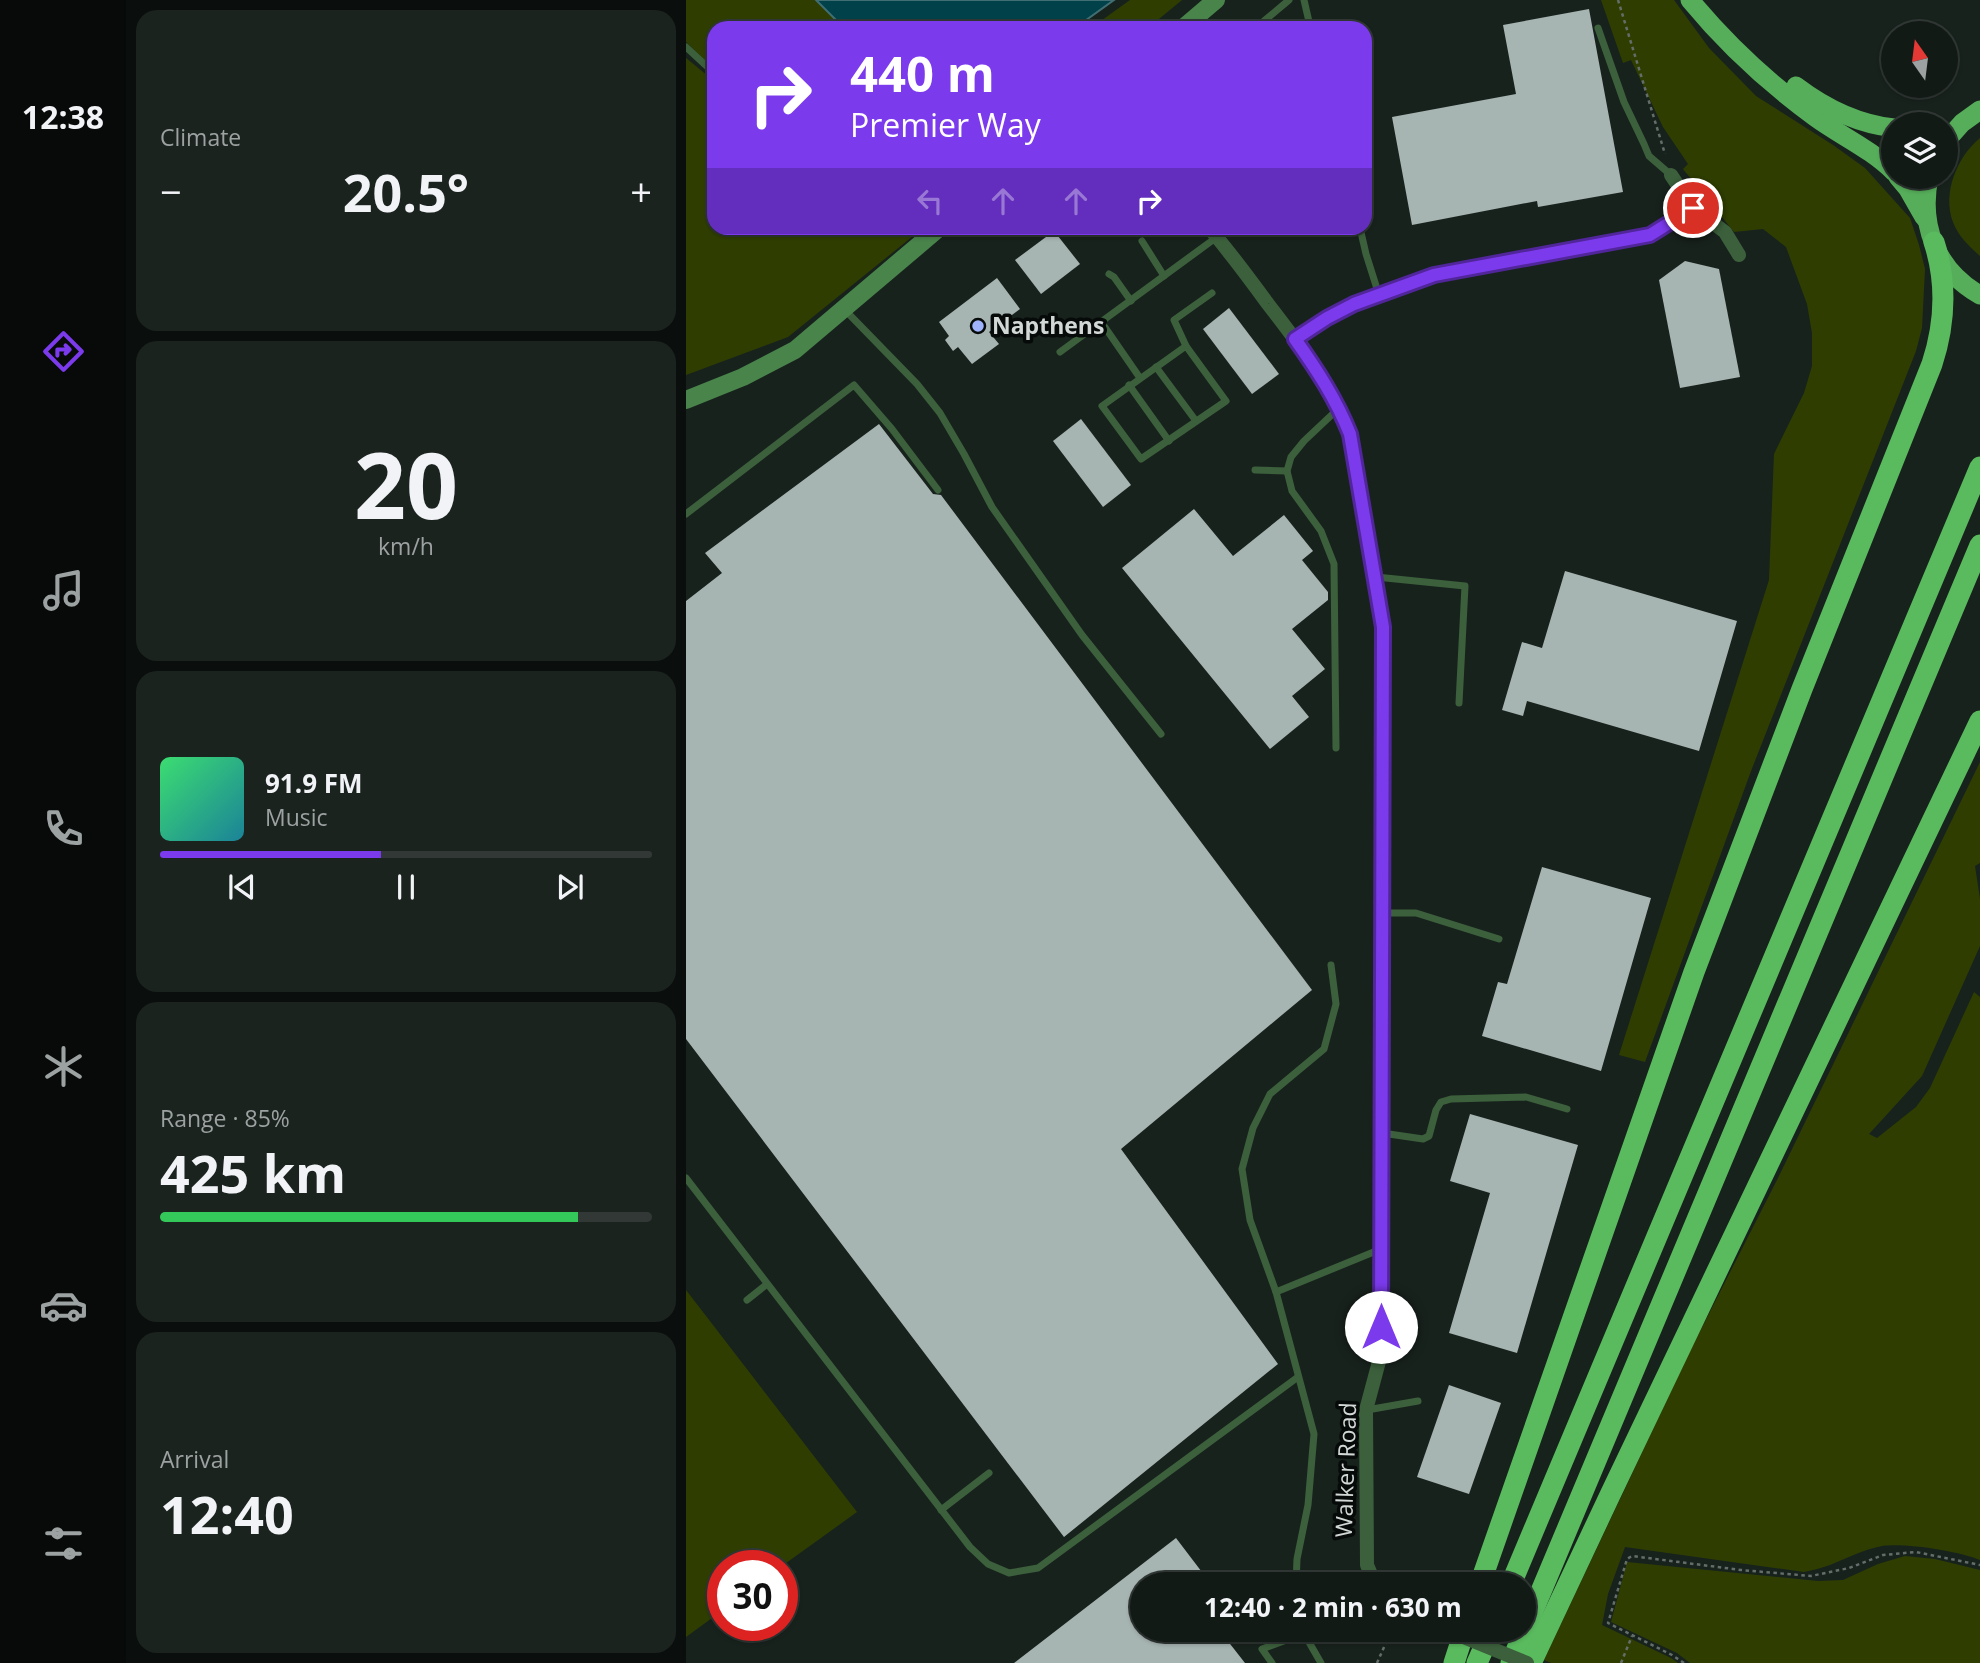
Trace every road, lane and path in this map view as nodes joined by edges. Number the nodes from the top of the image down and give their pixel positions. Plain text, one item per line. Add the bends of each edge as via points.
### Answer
1 (1216, 0) edge
2 (1289, 0) edge
3 (1304, 0) edge
4 (1618, 0) edge
5 (1690, 0) edge
6 (1707, 0) edge
7 (1264, 20) dead end
8 (1191, 21) edge
9 (1309, 21) edge
10 (1598, 28) dead end
11 (686, 47) edge
12 (707, 66) edge
13 (1977, 112) edge
14 (1958, 118) edge
15 (1881, 126) edge
16 (1958, 130) edge
17 (1881, 161) edge
18 (1671, 175) junction
19 (1908, 189) edge
20 (1927, 189) edge
21 (1693, 208) junction
22 (1930, 232) junction
23 (931, 235) edge
24 (1210, 235) edge
25 (1215, 235) edge
26 (1362, 235) edge
27 (1142, 241) dead end
28 (1739, 255) dead end
29 (1110, 274) dead end
30 (1164, 276) junction
31 (1212, 293) dead end
32 (1980, 295) edge
33 (1379, 296) junction
34 (1131, 301) junction
35 (844, 309) junction
36 (1102, 323) junction
37 (1295, 339) junction
38 (1186, 346) junction
39 (1060, 352) dead end
40 (1156, 367) junction
41 (1140, 377) junction
42 (1129, 385) junction
43 (686, 400) edge
44 (1340, 408) junction
45 (1196, 421) junction
46 (1169, 441) junction
47 (1980, 467) edge
48 (1255, 470) dead end
49 (1287, 471) junction
50 (938, 490) dead end
51 (686, 514) edge
52 (1980, 545) edge
53 (1376, 577) junction
54 (1459, 704) dead end
55 (1980, 721) edge
56 (1161, 734) dead end
57 (1336, 748) dead end
58 (1382, 913) junction
59 (1499, 939) dead end
60 (1331, 965) dead end
61 (1567, 1108) dead end
62 (1381, 1133) junction
63 (686, 1178) edge
64 (1381, 1249) junction
65 (767, 1284) junction
66 (1276, 1292) junction
67 (747, 1300) dead end
68 (1298, 1377) junction
69 (1418, 1401) dead end
70 (1366, 1410) junction
71 (989, 1473) dead end
72 (941, 1510) junction
73 (1980, 1565) edge
74 (1296, 1572) edge
75 (1370, 1572) edge
76 (1484, 1572) edge
77 (1516, 1572) edge
78 (1632, 1636) junction
79 (1279, 1642) edge
80 (1309, 1642) edge
81 (1386, 1642) edge
82 (1461, 1642) edge
83 (1476, 1642) edge
84 (1486, 1642) edge
85 (1272, 1663) edge
86 (1321, 1663) edge
87 (1377, 1663) edge
88 (1454, 1663) edge
89 (1477, 1663) edge
90 (1511, 1663) edge
91 (1529, 1663) edge
92 (1621, 1663) edge
93 (1684, 1663) edge

1 - 8 main road
2 - 7 lane
3 - 9 lane
4 - 18 path
5 - 17 highway via 1765,78
6 - 15 highway via 1775,71 1815,100
10 - 18 lane via 1649,156
11 - 12 lane
13 - 14 highway
13 - 16 highway
18 - 21 street
19 - 22 highway
20 - 22 highway
21 - 28 street via 1725,232
21 - 33 street via 1650,235 1434,275
22 - 32 highway via 1949,269
22 - 76 highway via 1940,265 1943,302 1941,333 1932,363 1694,972
23 - 35 main road
24 - 30 lane
25 - 37 street, Walker Road
26 - 33 lane
27 - 30 lane
29 - 34 lane
30 - 34 lane
31 - 38 lane via 1174,320
33 - 37 street via 1354,304
34 - 36 lane
35 - 43 main road via 795,350
35 - 56 lane via 918,384 940,413 992,507 1082,635
36 - 39 lane
36 - 41 lane
37 - 44 street, Walker Road
38 - 40 lane
38 - 45 lane via 1226,401
40 - 41 lane
40 - 45 lane
41 - 42 lane
42 - 46 lane
42 - 46 lane via 1102,405 1141,459
44 - 49 lane via 1304,441
44 - 53 street, Walker Road via 1355,457
45 - 46 lane
47 - 77 highway
48 - 49 lane
49 - 57 lane via 1292,491 1321,531 1334,564
50 - 51 lane via 854,384
52 - 90 highway
53 - 54 lane via 1465,586
53 - 58 street, Walker Road via 1383,627
55 - 91 highway
58 - 59 lane via 1416,913
58 - 62 street, Walker Road
60 - 66 lane via 1336,1004 1324,1049 1270,1094 1253,1128 1242,1169 1250,1220
61 - 62 lane via 1526,1097 1451,1099 1441,1102 1429,1136 1423,1139
62 - 64 street, Walker Road
63 - 65 lane
64 - 66 lane
64 - 70 street, Walker Road via 1381,1354
65 - 67 lane
65 - 72 lane
66 - 68 lane
68 - 72 lane via 1038,1568 1009,1573 988,1564
68 - 74 lane via 1314,1434
69 - 70 lane
70 - 75 street, Walker Road
71 - 72 lane
73 - 78 path via 1916,1552 1883,1555 1811,1576 1632,1556 1625,1562 1608,1623
78 - 92 path
78 - 93 path
79 - 85 lane via 1262,1649
80 - 86 lane
81 - 87 path
82 - 88 highway
83 - 91 street, bridge
84 - 89 highway

